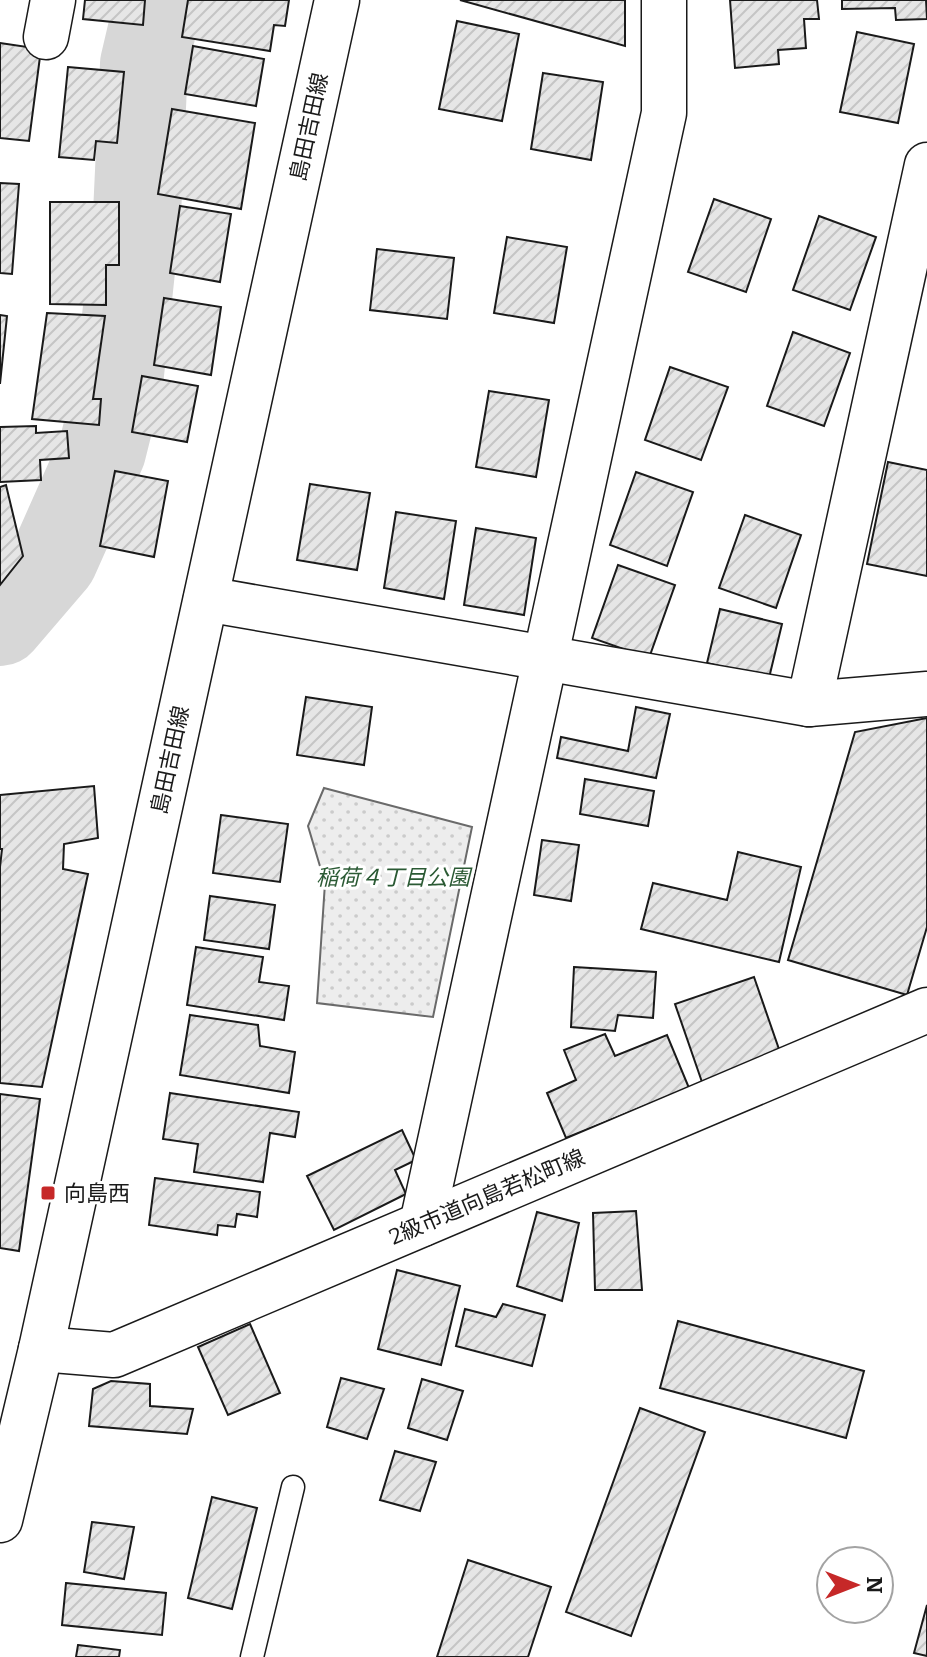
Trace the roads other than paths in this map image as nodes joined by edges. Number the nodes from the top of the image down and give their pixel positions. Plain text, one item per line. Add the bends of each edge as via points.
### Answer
1 (337, 0) edge
2 (664, 0) edge
3 (927, 165) edge
4 (206, 599) junction
5 (545, 659) junction
6 (927, 694) edge
7 (809, 704) junction
8 (927, 1010) edge
9 (422, 1224) junction
10 (41, 1349) junction
11 (293, 1487) dead end
12 (0, 1520) edge
13 (252, 1657) edge

1 - 4 street, 島田吉田線
2 - 5 street via 664,113
3 - 7 street
4 - 5 street
4 - 10 street, 島田吉田線
5 - 7 street
5 - 9 street
6 - 7 street
8 - 9 street, 2級市道向島若松町線
9 - 10 street, 2級市道向島若松町線 via 114,1355
10 - 12 street, 島田吉田線
11 - 13 lane

